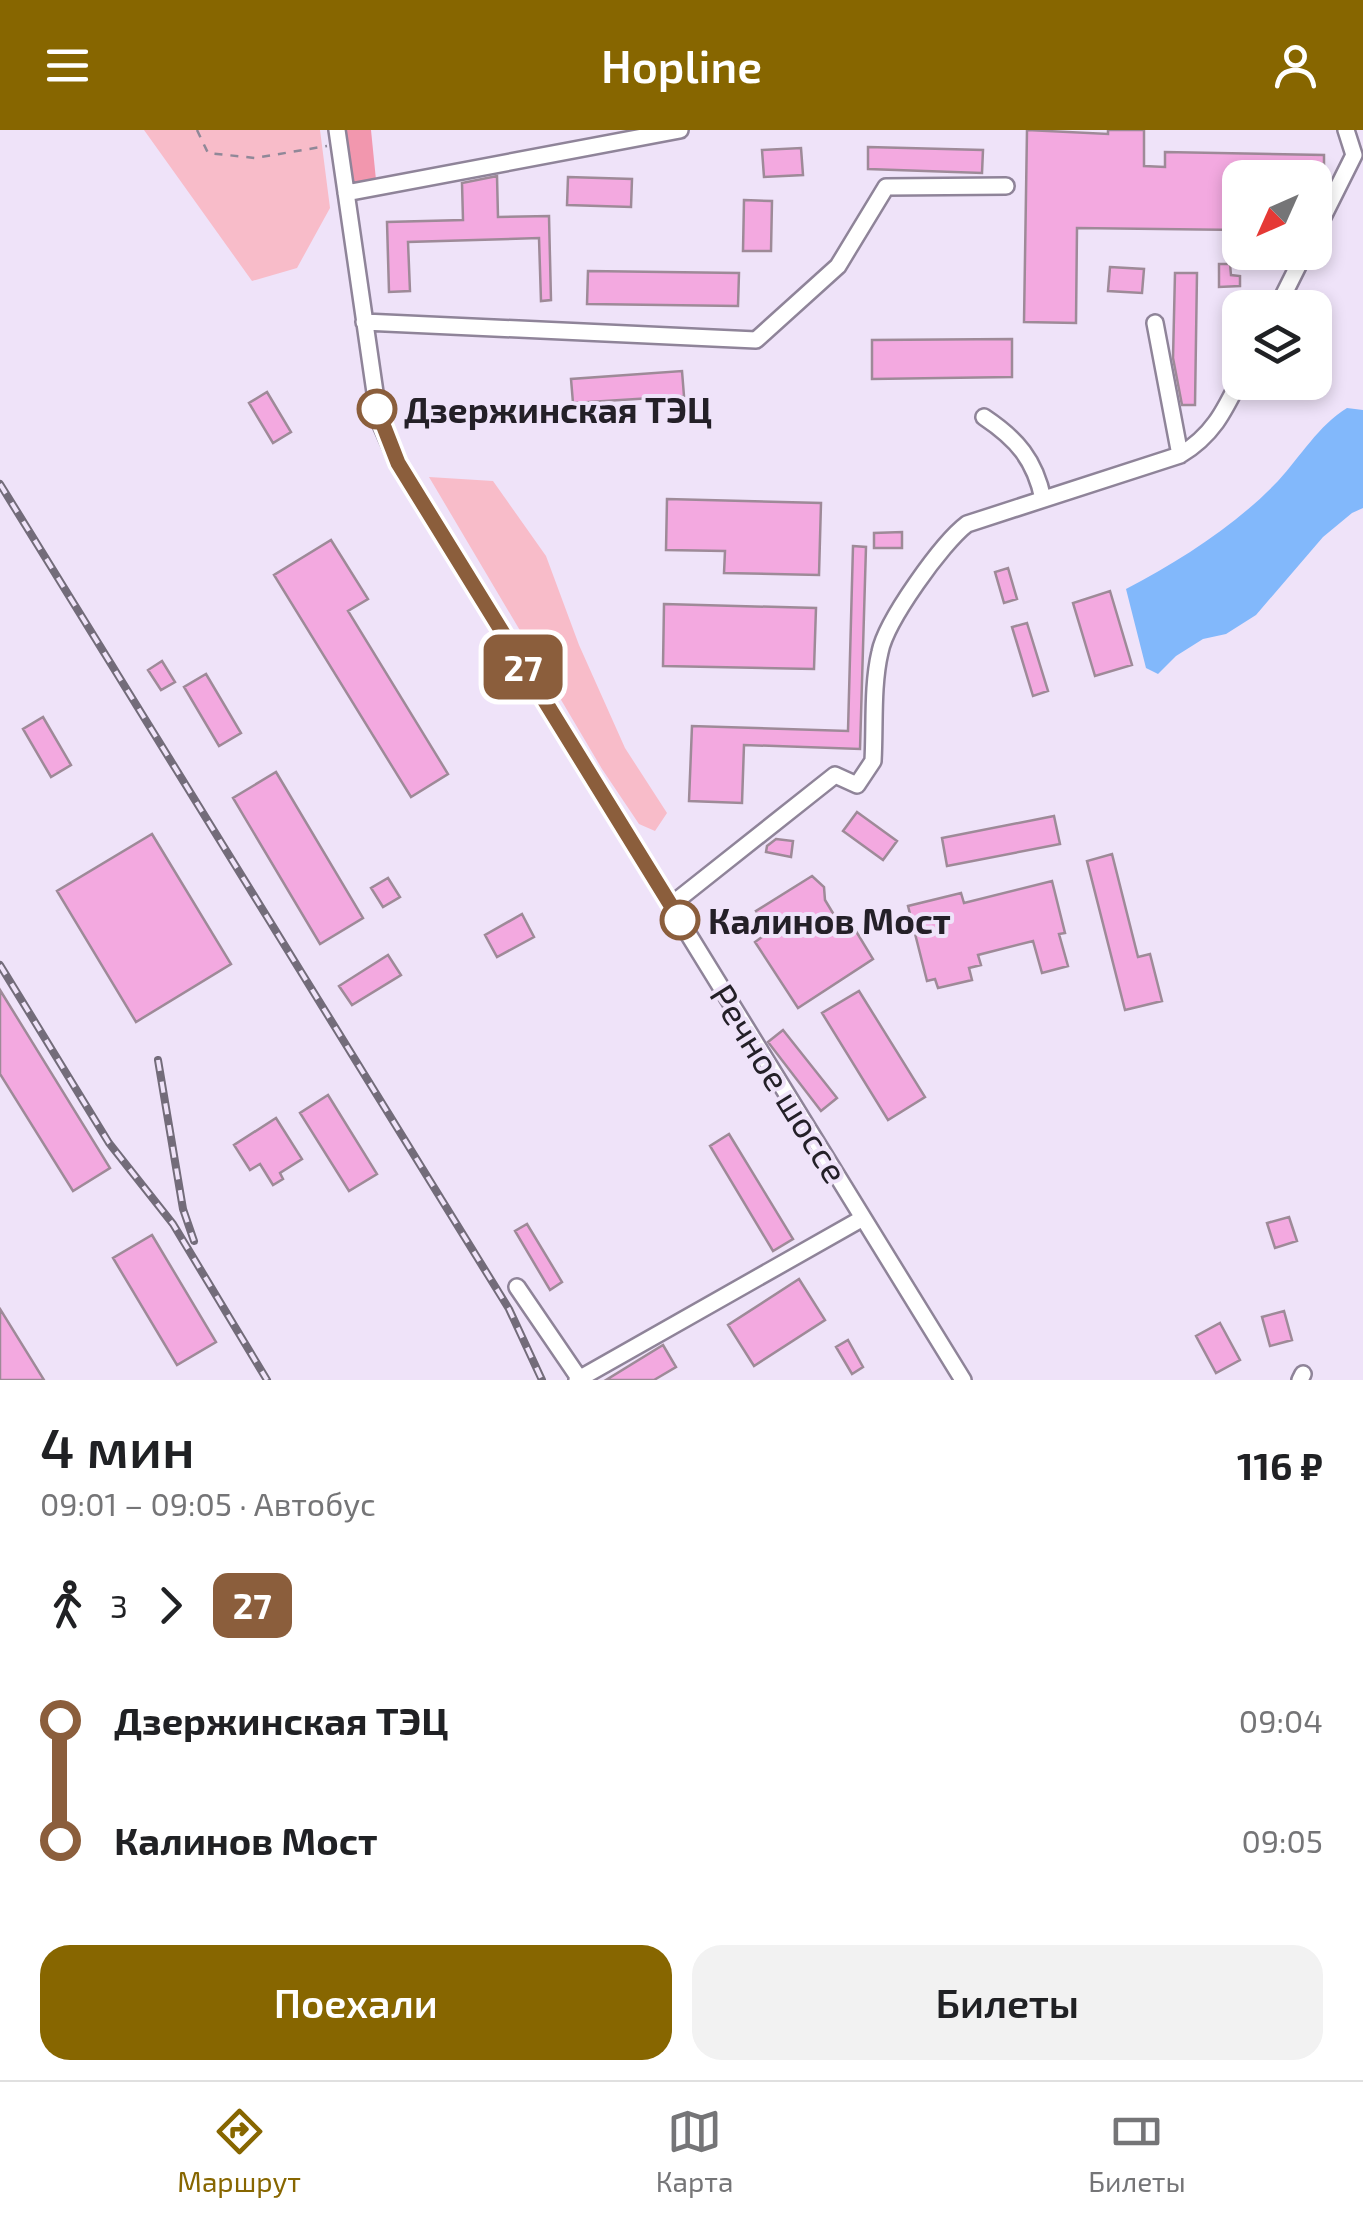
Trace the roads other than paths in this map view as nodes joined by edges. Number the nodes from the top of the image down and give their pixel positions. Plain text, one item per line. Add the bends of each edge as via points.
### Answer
1 (680, 130) edge
2 (1346, 130) edge
3 (338, 137) edge
4 (1006, 186) dead end
5 (346, 194) junction
6 (1332, 198) edge
7 (364, 322) junction
8 (1154, 323) dead end
9 (1230, 400) edge
10 (984, 417) dead end
11 (1180, 456) junction
12 (1043, 499) junction
13 (670, 905) junction
14 (863, 1218) junction
15 (517, 1286) dead end
16 (578, 1379) edge
17 (963, 1380) edge

1 - 5 street
2 - 6 street via 1354,155
3 - 5 street, Речное шоссе
4 - 7 street via 886,187 838,266 756,340
5 - 7 street, Речное шоссе
7 - 13 street, Речное шоссе via 379,420 398,463
8 - 11 street
9 - 11 street via 1216,426
10 - 12 street via 1022,447
11 - 12 street
12 - 13 street via 967,524 951,536 888,628 879,652 873,761 857,784 835,775
13 - 14 street, Речное шоссе
14 - 16 street
14 - 17 street, Речное шоссе
15 - 16 street

